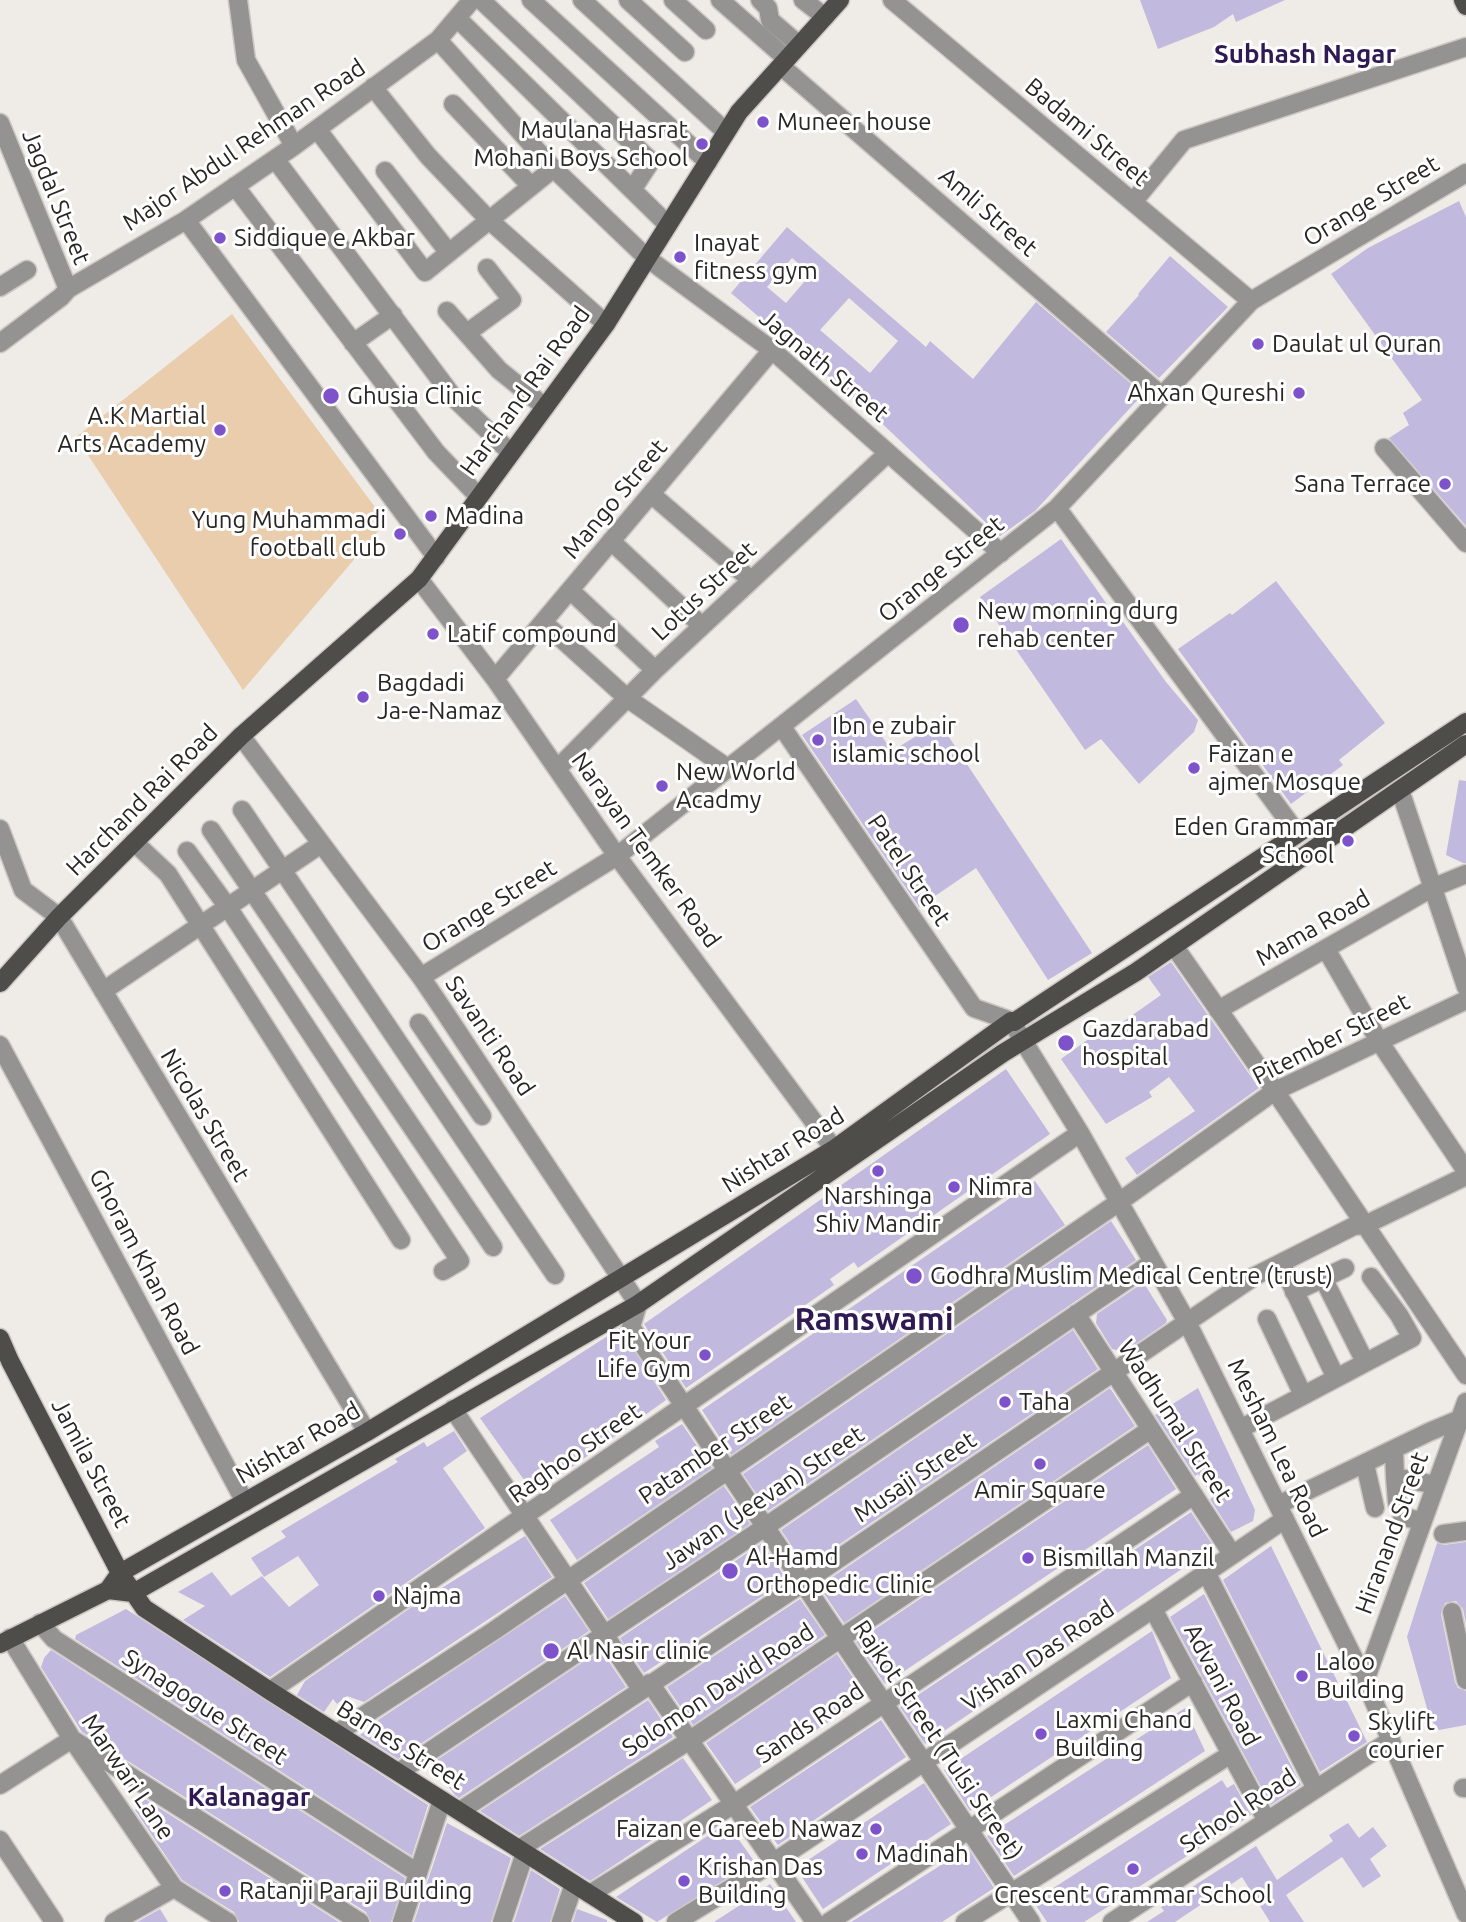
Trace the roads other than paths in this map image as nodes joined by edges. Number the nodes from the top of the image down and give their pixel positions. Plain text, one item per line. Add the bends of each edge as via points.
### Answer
1 (238, 0) edge
2 (472, 0) edge
3 (481, 0) edge
4 (531, 0) edge
5 (582, 0) edge
6 (628, 0) edge
7 (673, 0) edge
8 (720, 0) edge
9 (803, 0) edge
10 (841, 0) edge
11 (892, 0) edge
12 (1464, 0) edge
13 (768, 3) edge
14 (1466, 6) edge
15 (825, 17) junction
16 (457, 18) junction
17 (706, 30) dead end
18 (438, 40) junction
19 (799, 45) junction
20 (1466, 47) edge
21 (685, 52) dead end
22 (784, 62) junction
23 (373, 87) junction
24 (453, 104) dead end
25 (0, 123) edge
26 (317, 129) junction
27 (726, 132) junction
28 (294, 146) junction
29 (275, 159) junction
30 (708, 162) junction
31 (554, 168) junction
32 (384, 171) dead end
33 (1466, 173) edge
34 (235, 186) junction
35 (531, 186) junction
36 (632, 190) junction
37 (1133, 202) junction
38 (186, 220) junction
39 (489, 220) junction
40 (668, 225) junction
41 (449, 253) junction
42 (647, 258) junction
43 (487, 268) dead end
44 (27, 270) dead end
45 (0, 287) edge
46 (68, 289) junction
47 (1251, 301) junction
48 (447, 311) dead end
49 (393, 316) junction
50 (606, 324) junction
51 (467, 333) junction
52 (0, 342) edge
53 (353, 343) junction
54 (772, 350) junction
55 (1162, 396) junction
56 (545, 407) junction
57 (1384, 448) dead end
58 (511, 453) junction
59 (888, 453) junction
60 (651, 494) junction
61 (479, 497) junction
62 (1057, 508) junction
63 (1465, 539) edge
64 (611, 541) junction
65 (1001, 553) junction
66 (436, 557) junction
67 (419, 579) junction
68 (751, 580) junction
69 (570, 590) junction
70 (543, 622) junction
71 (702, 626) junction
72 (655, 670) junction
73 (495, 679) junction
74 (627, 698) junction
75 (1466, 722) edge
76 (782, 727) junction
77 (241, 736) junction
78 (1466, 744) edge
79 (557, 769) junction
80 (729, 769) junction
81 (1399, 790) junction
82 (242, 810) dead end
83 (0, 829) edge
84 (211, 830) dead end
85 (1297, 833) junction
86 (134, 842) junction
87 (321, 844) junction
88 (187, 851) dead end
89 (617, 856) junction
90 (282, 870) junction
91 (1466, 874) edge
92 (1432, 888) junction
93 (253, 889) junction
94 (227, 906) junction
95 (59, 917) junction
96 (200, 924) junction
97 (1174, 946) junction
98 (1326, 949) junction
99 (421, 977) junction
100 (0, 983) edge
101 (1465, 983) edge
102 (103, 991) junction
103 (1466, 1000) edge
104 (442, 1008) junction
105 (1218, 1010) junction
106 (1012, 1021) junction
107 (419, 1023) junction
108 (396, 1039) junction
109 (1024, 1040) junction
110 (1379, 1041) junction
111 (0, 1045) edge
112 (1275, 1091) junction
113 (482, 1116) dead end
114 (1080, 1133) junction
115 (834, 1149) junction
116 (1466, 1171) edge
117 (1466, 1176) edge
118 (1119, 1202) junction
119 (1365, 1226) junction
120 (401, 1240) dead end
121 (493, 1247) dead end
122 (1153, 1262) junction
123 (1281, 1263) junction
124 (1345, 1268) dead end
125 (443, 1271) dead end
126 (555, 1275) dead end
127 (1371, 1277) dead end
128 (1323, 1278) junction
129 (621, 1279) junction
130 (1294, 1292) junction
131 (638, 1304) junction
132 (1076, 1314) junction
133 (1268, 1320) dead end
134 (1187, 1321) junction
135 (2, 1347) edge
136 (1365, 1362) junction
137 (1114, 1372) junction
138 (1466, 1375) edge
139 (1336, 1378) junction
140 (1303, 1395) junction
141 (685, 1407) junction
142 (453, 1409) junction
143 (1463, 1411) edge
144 (1151, 1429) junction
145 (1240, 1429) junction
146 (367, 1432) junction
147 (1394, 1450) junction
148 (1365, 1464) junction
149 (727, 1471) junction
150 (1395, 1477) junction
151 (1436, 1485) junction
152 (1194, 1495) junction
153 (245, 1502) junction
154 (1376, 1508) dead end
155 (1281, 1512) junction
156 (526, 1517) junction
157 (1422, 1521) junction
158 (765, 1527) junction
159 (1466, 1531) edge
160 (1443, 1534) dead end
161 (1232, 1554) junction
162 (1206, 1572) junction
163 (120, 1573) junction
164 (568, 1580) junction
165 (803, 1583) junction
166 (108, 1590) junction
167 (139, 1601) junction
168 (1153, 1609) junction
169 (1452, 1612) dead end
170 (40, 1623) junction
171 (605, 1635) junction
172 (840, 1639) junction
173 (5, 1641) edge
174 (1466, 1680) edge
175 (1365, 1681) junction
176 (1193, 1682) junction
177 (646, 1686) junction
178 (270, 1691) junction
179 (884, 1703) junction
180 (337, 1733) junction
181 (72, 1739) junction
182 (690, 1740) junction
183 (1391, 1740) junction
184 (1231, 1754) junction
185 (923, 1762) junction
186 (399, 1772) junction
187 (0, 1786) edge
188 (1316, 1789) junction
189 (442, 1800) junction
190 (734, 1804) junction
191 (460, 1811) junction
192 (1267, 1821) junction
193 (968, 1829) junction
194 (0, 1840) edge
195 (522, 1851) junction
196 (774, 1862) junction
197 (418, 1873) junction
198 (574, 1884) junction
199 (174, 1888) junction
200 (1011, 1892) junction
201 (590, 1894) junction
202 (1466, 1914) edge
203 (624, 1919) edge
204 (54, 1922) edge
205 (114, 1922) edge
206 (228, 1922) edge
207 (360, 1922) edge
208 (402, 1922) edge
209 (502, 1922) edge
210 (561, 1922) edge
211 (676, 1922) edge
212 (815, 1922) edge
213 (829, 1922) edge
214 (965, 1922) edge
215 (1031, 1922) edge
216 (1112, 1922) edge

1 - 28 street via 246,60
2 - 16 street, Major Abdul Rehman Road
3 - 36 street via 651,161
4 - 30 street
5 - 27 street
6 - 21 street
7 - 17 street
8 - 22 street, Amli Street
9 - 15 street
10 - 15 main road, Harchand Rai Road
11 - 37 street, Badami Street
12 - 14 main road
13 - 19 street via 770,20
15 - 19 main road, Harchand Rai Road
16 - 18 street, Major Abdul Rehman Road
16 - 36 street
18 - 23 street, Major Abdul Rehman Road
18 - 31 street, Jagnath Street
19 - 22 main road, Harchand Rai Road
20 - 37 street via 1184,140
22 - 27 main road, Harchand Rai Road
22 - 55 street, Amli Street
23 - 26 street, Major Abdul Rehman Road
23 - 39 street via 428,156
24 - 35 street
25 - 46 street, Jagdal Street
26 - 28 street, Major Abdul Rehman Road
26 - 41 street via 425,272
27 - 30 main road, Harchand Rai Road
28 - 29 street, Major Abdul Rehman Road
29 - 34 street, Major Abdul Rehman Road
29 - 49 street
30 - 40 main road, Harchand Rai Road
31 - 35 street
31 - 42 street, Jagnath Street
32 - 41 street
33 - 47 street, Orange Street
34 - 38 street, Major Abdul Rehman Road
34 - 53 street
35 - 39 street
36 - 40 street
37 - 47 street, Badami Street
38 - 46 street, Major Abdul Rehman Road
38 - 66 street
39 - 41 street
39 - 50 street
40 - 42 main road, Harchand Rai Road
42 - 50 main road, Harchand Rai Road
42 - 54 street, Jagnath Street
43 - 51 street via 512,300
44 - 45 street
46 - 52 street, Major Abdul Rehman Road
47 - 55 street, Orange Street
48 - 51 street
49 - 53 street
49 - 58 street via 454,398
50 - 56 main road, Harchand Rai Road
51 - 56 street via 499,370
53 - 61 street via 436,453
54 - 59 street, Jagnath Street
54 - 60 street, Mango Street
55 - 62 street, Orange Street
56 - 58 main road, Harchand Rai Road
57 - 63 street
58 - 61 main road, Harchand Rai Road
59 - 65 street, Jagnath Street
59 - 68 street, Lotus Street
60 - 64 street, Mango Street
60 - 68 street
61 - 66 main road, Harchand Rai Road
62 - 65 street, Orange Street
62 - 85 street
64 - 69 street, Mango Street
64 - 71 street
65 - 76 street, Orange Street
66 - 67 main road, Harchand Rai Road
67 - 73 street, Narayan Temker Road
67 - 77 main road, Harchand Rai Road
68 - 71 street, Lotus Street
69 - 70 street, Mango Street
69 - 72 street
70 - 73 street, Mango Street
70 - 74 street
71 - 72 street, Lotus Street
72 - 74 street, Lotus Street
73 - 79 street, Narayan Temker Road
74 - 79 street, Lotus Street
74 - 80 street
75 - 85 main road, Nishtar Road
76 - 80 street, Orange Street
76 - 106 street, Patel Street via 974,1008
77 - 86 main road, Harchand Rai Road
77 - 87 street, Savanti Road
78 - 81 main road, Nishtar Road
79 - 89 street, Narayan Temker Road
80 - 89 street, Orange Street
81 - 92 street
81 - 97 main road, Nishtar Road
82 - 90 street
83 - 95 street, Nicolas Street via 23,890
84 - 93 street
85 - 106 main road, Nishtar Road
86 - 95 main road, Harchand Rai Road
86 - 96 street via 168,874
87 - 90 street
87 - 99 street, Savanti Road
88 - 94 street
89 - 99 street, Orange Street
89 - 115 street, Narayan Temker Road
90 - 93 street
90 - 108 street
91 - 92 street, Mama Road
92 - 98 street, Mama Road
92 - 101 street
93 - 94 street
93 - 121 street
94 - 96 street
94 - 125 street via 460,1261
95 - 100 main road, Harchand Rai Road
95 - 102 street, Nicolas Street
96 - 102 street
96 - 120 street
97 - 105 street
97 - 109 main road, Nishtar Road
98 - 105 street, Mama Road
98 - 110 street
99 - 104 street, Savanti Road
102 - 146 street, Nicolas Street
103 - 110 street, Pitember Street
104 - 107 street
104 - 129 street, Savanti Road
105 - 112 street
106 - 109 street, Mesham Lea Road
106 - 115 main road, Nishtar Road
107 - 108 street
107 - 113 street
108 - 126 street
109 - 114 street, Mesham Lea Road
109 - 131 main road, Nishtar Road
110 - 112 street, Pitember Street
110 - 116 street
111 - 153 street, Ghoram Khan Road
112 - 118 street, Pitember Street
112 - 119 street
114 - 118 street, Mesham Lea Road
114 - 141 street, Raghoo Street
115 - 129 main road, Nishtar Road
117 - 119 street, Musaji Street
118 - 122 street, Mesham Lea Road
118 - 149 street, Patamber Street
119 - 123 street, Musaji Street via 1354,1226
119 - 138 street
122 - 132 street, Jawan (Jeevan) Street
122 - 134 street, Mesham Lea Road
123 - 130 street
123 - 134 street, Musaji Street
124 - 128 street
127 - 136 street via 1412,1338
128 - 130 street
128 - 136 street
129 - 131 street, Savanti Road
129 - 146 main road, Nishtar Road
130 - 139 street
131 - 141 street, Rajkot Street (Tulsi Street) via 631,1327
131 - 142 main road, Nishtar Road
132 - 137 street, Wadhumal Street
132 - 158 street, Jawan (Jeevan) Street
133 - 140 street
134 - 137 street, Musaji Street
134 - 145 street, Mesham Lea Road
135 - 163 main road, Jamila Street
136 - 139 street
137 - 144 street, Wadhumal Street
137 - 165 street, Musaji Street
139 - 140 street
140 - 145 street
141 - 149 street, Rajkot Street (Tulsi Street)
141 - 156 street, Raghoo Street
142 - 156 street
142 - 167 main road, Nishtar Road
143 - 147 street, Vishan Das Road
143 - 151 street, Hiranand Street
144 - 152 street, Wadhumal Street
144 - 172 street, Solomon David Road
145 - 155 street, Mesham Lea Road
146 - 153 main road, Nishtar Road
147 - 148 street, Vishan Das Road
147 - 150 street
148 - 154 street
148 - 155 street, Vishan Das Road
149 - 158 street, Rajkot Street (Tulsi Street)
149 - 164 street, Patamber Street
150 - 151 street
150 - 157 street via 1397,1502 1404,1517
151 - 157 street, Hiranand Street
152 - 161 street, Wadhumal Street
152 - 179 street, Sands Road
153 - 163 main road, Nishtar Road
155 - 161 street, Vishan Das Road
155 - 175 street, Mesham Lea Road
156 - 164 street
156 - 178 street, Raghoo Street
157 - 175 street, Hiranand Street
158 - 165 street, Rajkot Street (Tulsi Street)
158 - 171 street, Jawan (Jeevan) Street
159 - 160 street
161 - 162 street, Vishan Das Road
162 - 168 street, Vishan Das Road
162 - 188 street
163 - 166 main road, Nishtar Road
163 - 167 main road, Jamila Street
164 - 171 street
164 - 180 street, Patamber Street
165 - 172 street, Rajkot Street (Tulsi Street)
165 - 177 street, Musaji Street
166 - 167 main road
166 - 170 main road, Nishtar Road
167 - 178 main road, Barnes Street
168 - 176 street, Advani Road
168 - 185 street, Vishan Das Road
169 - 174 street
170 - 173 main road, Nishtar Road
170 - 197 street, Synagogue Street via 54,1639
171 - 177 street
171 - 186 street, Jawan (Jeevan) Street
172 - 179 street, Rajkot Street (Tulsi Street)
172 - 182 street, Solomon David Road
173 - 181 street, Marwari Lane
175 - 183 street, Mesham Lea Road
176 - 184 street, Advani Road
176 - 193 street
177 - 182 street
177 - 191 street, Musaji Street
178 - 180 main road, Barnes Street
179 - 185 street, Rajkot Street (Tulsi Street)
179 - 190 street, Sands Road
180 - 186 main road, Barnes Street
181 - 187 street
181 - 199 street, Marwari Lane
181 - 207 street
182 - 190 street
182 - 195 street, Solomon David Road
183 - 188 street, School Road
183 - 202 street, Mesham Lea Road
184 - 192 street, Advani Road
184 - 200 street
185 - 193 street, Rajkot Street (Tulsi Street)
185 - 196 street, Vishan Das Road
186 - 189 main road, Barnes Street
188 - 192 street, School Road
189 - 191 main road, Barnes Street
189 - 197 street
190 - 196 street
190 - 201 street, Sands Road
191 - 195 main road, Barnes Street
192 - 216 street, School Road
193 - 200 street, Rajkot Street (Tulsi Street)
193 - 213 street
194 - 204 street
195 - 198 main road, Barnes Street
195 - 209 street
196 - 211 street, Vishan Das Road
196 - 212 street
197 - 208 street
198 - 201 main road, Barnes Street
198 - 210 street
199 - 205 street
199 - 206 street, Marwari Lane
200 - 214 street
200 - 215 street, Rajkot Street (Tulsi Street)
201 - 203 main road, Barnes Street

